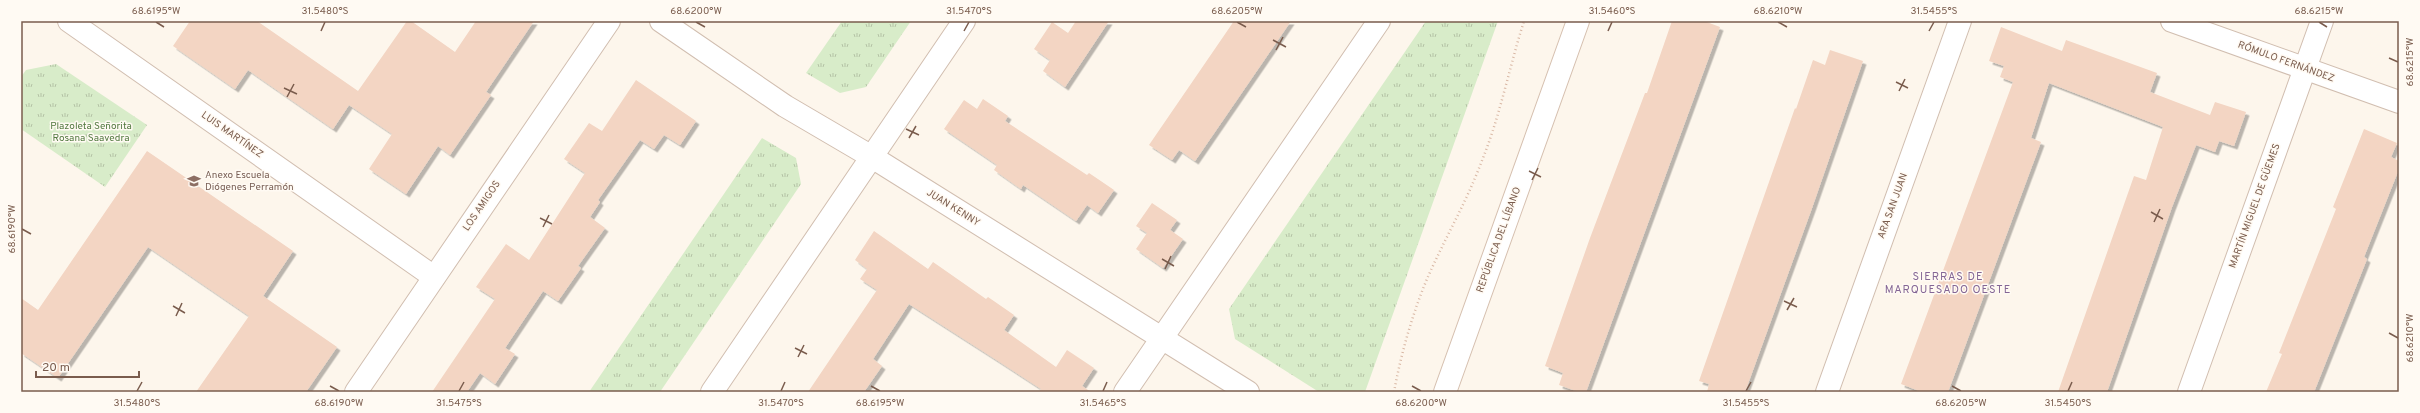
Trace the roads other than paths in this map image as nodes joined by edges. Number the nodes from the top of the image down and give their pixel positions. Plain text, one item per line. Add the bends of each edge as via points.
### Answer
1 (69, 21) edge
2 (609, 21) edge
3 (662, 21) edge
4 (964, 21) edge
5 (1379, 21) edge
6 (1578, 21) edge
7 (1960, 21) edge
8 (2172, 21) edge
9 (2322, 21) edge
10 (2305, 68) junction
11 (2399, 102) edge
12 (872, 157) junction
13 (434, 277) junction
14 (1162, 338) junction
15 (356, 392) edge
16 (712, 392) edge
17 (1125, 392) edge
18 (1248, 392) edge
19 (1445, 392) edge
20 (1827, 392) edge
21 (2189, 392) edge

1 - 13 street, LUIS MARTÍNEZ
2 - 13 street, LOS AMIGOS
3 - 12 street, JUAN KENNY via 785,106
4 - 12 street
5 - 14 street
6 - 19 street, REPÚBLICA DEL LÍBANO
7 - 20 street, ARA SAN JUAN
8 - 10 street, RÓMULO FERNÁNDEZ
9 - 10 street, MARTÍN MIGUEL DE GÜEMES
10 - 11 street, RÓMULO FERNÁNDEZ
10 - 21 street, MARTÍN MIGUEL DE GÜEMES
12 - 14 street, JUAN KENNY
12 - 16 street
13 - 15 street, LOS AMIGOS
14 - 17 street
14 - 18 street, JUAN KENNY

